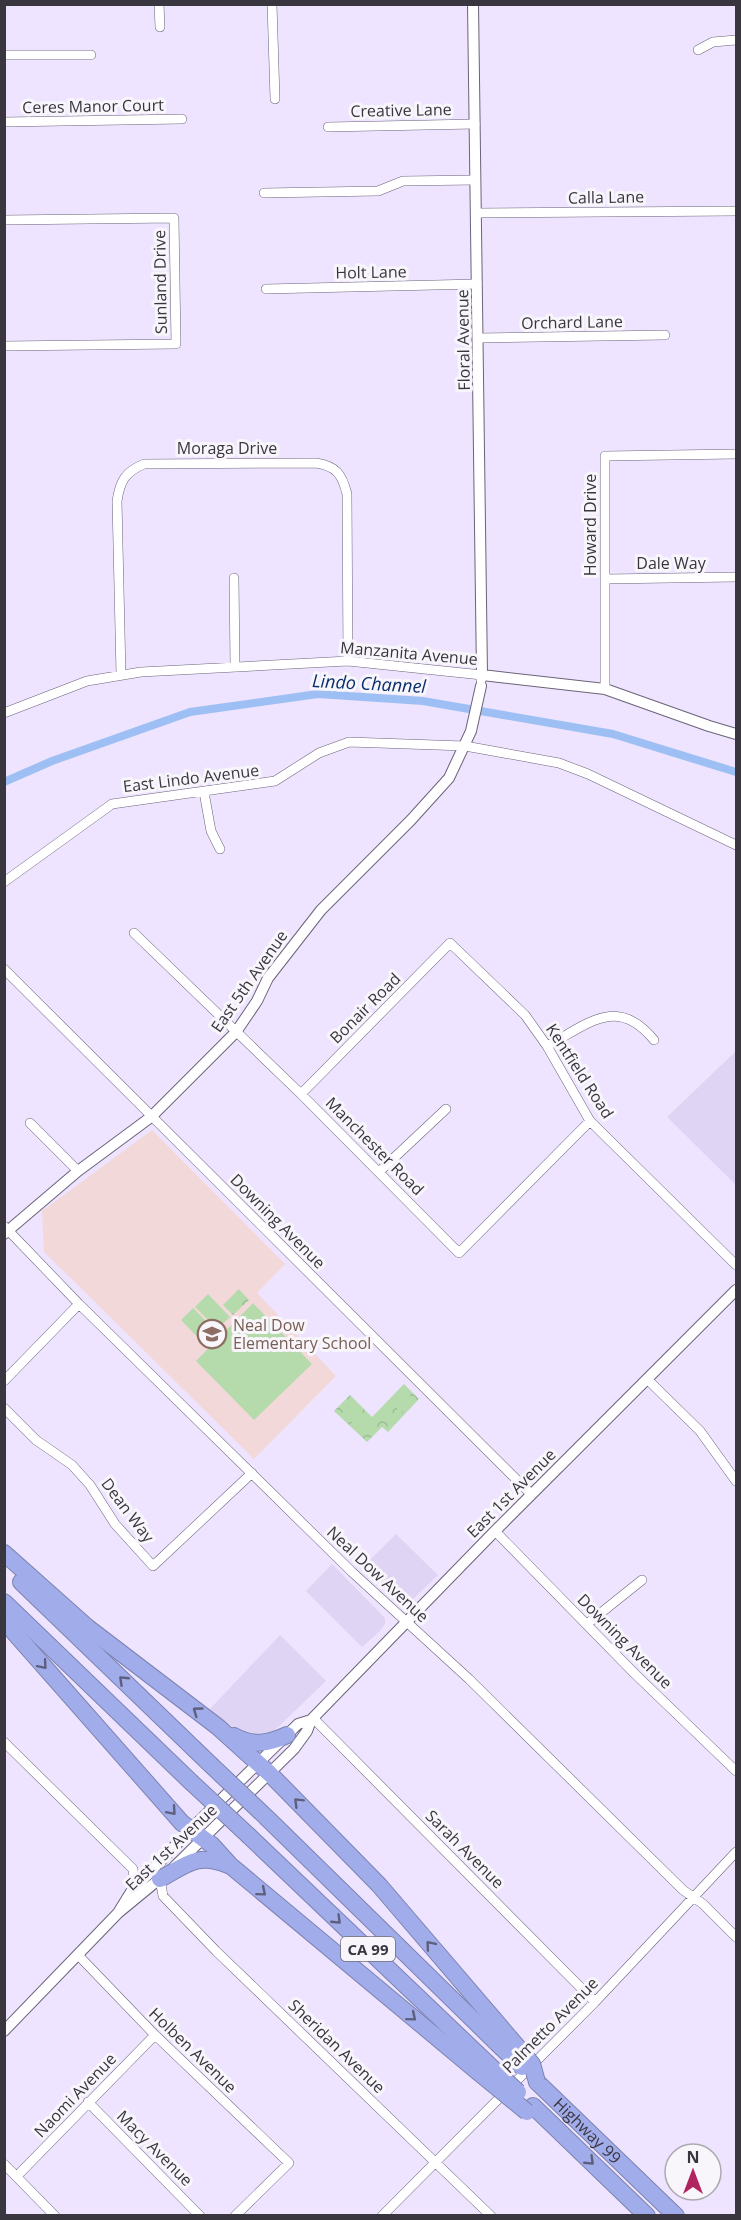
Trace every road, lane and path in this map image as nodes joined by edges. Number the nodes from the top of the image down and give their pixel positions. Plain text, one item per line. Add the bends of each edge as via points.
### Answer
1 (159, 4) edge
2 (272, 4) edge
3 (472, 4) edge
4 (160, 27) dead end
5 (736, 40) edge
6 (698, 50) dead end
7 (91, 54) dead end
8 (4, 55) edge
9 (275, 99) dead end
10 (182, 119) dead end
11 (4, 122) edge
12 (475, 124) junction
13 (328, 127) dead end
14 (476, 180) junction
15 (264, 193) dead end
16 (736, 211) edge
17 (476, 213) junction
18 (4, 220) edge
19 (477, 284) junction
20 (266, 289) dead end
21 (665, 335) dead end
22 (478, 338) junction
23 (4, 346) edge
24 (736, 454) edge
25 (234, 578) dead end
26 (736, 578) edge
27 (606, 579) junction
28 (348, 661) junction
29 (235, 666) junction
30 (121, 674) junction
31 (481, 680) junction
32 (605, 689) junction
33 (4, 713) edge
34 (736, 734) edge
35 (465, 746) junction
36 (204, 792) junction
37 (736, 845) edge
38 (220, 849) dead end
39 (4, 882) edge
40 (134, 933) dead end
41 (450, 943) joint
42 (4, 969) edge
43 (236, 1032) junction
44 (654, 1040) dead end
45 (547, 1046) junction
46 (301, 1094) junction
47 (446, 1108) dead end
48 (151, 1117) junction
49 (590, 1121) junction
50 (30, 1123) dead end
51 (78, 1171) junction
52 (380, 1172) junction
53 (6, 1230) edge
54 (736, 1265) edge
55 (736, 1290) edge
56 (79, 1304) junction
57 (647, 1379) junction
58 (4, 1381) edge
59 (4, 1408) edge
60 (252, 1473) junction
61 (736, 1481) edge
62 (531, 1494) junction
63 (495, 1531) junction
64 (4, 1553) edge
65 (4, 1566) edge
66 (642, 1580) dead end
67 (4, 1602) edge
68 (4, 1621) edge
69 (406, 1622) junction
70 (587, 1624) junction
71 (312, 1719) junction
72 (218, 1727) junction
73 (286, 1735) junction
74 (4, 1742) edge
75 (264, 1768) junction
76 (736, 1771) edge
77 (197, 1834) junction
78 (736, 1852) edge
79 (231, 1866) junction
80 (133, 1869) junction
81 (157, 1873) junction
82 (140, 1891) junction
83 (163, 1896) junction
84 (693, 1896) junction
85 (736, 1937) edge
86 (78, 1955) junction
87 (595, 2002) junction
88 (4, 2031) edge
89 (155, 2035) junction
90 (505, 2042) junction
91 (481, 2066) junction
92 (88, 2102) junction
93 (435, 2161) junction
94 (4, 2164) edge
95 (17, 2176) junction
96 (55, 2216) edge
97 (200, 2216) edge
98 (235, 2216) edge
99 (382, 2216) edge
100 (491, 2216) edge
101 (647, 2216) edge
102 (676, 2216) edge

1 - 4 street
2 - 9 street
3 - 12 street, Floral Avenue
5 - 6 street via 713,42
7 - 8 street
10 - 11 street, Ceres Manor Court
12 - 13 street, Creative Lane
12 - 14 street, Floral Avenue
14 - 15 street via 403,181 378,192
14 - 17 street, Floral Avenue
16 - 17 street, Calla Lane
17 - 19 street, Floral Avenue
18 - 23 street, Sunland Drive via 174,218 176,344
19 - 20 street, Holt Lane
19 - 22 street, Floral Avenue
21 - 22 street, Orchard Lane
22 - 31 street, Floral Avenue
24 - 27 street, Howard Drive via 605,456
25 - 29 street
26 - 27 street, Dale Way
27 - 32 street, Howard Drive
28 - 29 street, Manzanita Avenue
28 - 30 street, Moraga Drive via 346,494 343,477 331,465 144,464 129,471 120,485 117,501
28 - 31 street, Manzanita Avenue
29 - 30 street, Manzanita Avenue
30 - 33 street, Manzanita Avenue via 87,681
31 - 32 street, Manzanita Avenue
31 - 35 street, East 5th Avenue
32 - 34 street, Manzanita Avenue
35 - 36 street, East Lindo Avenue via 349,742 319,753 275,781
35 - 37 street, East Lindo Avenue via 559,763
35 - 43 street, East 5th Avenue via 449,778 434,796 321,910 292,945
36 - 38 street via 211,831
36 - 39 street, East Lindo Avenue via 121,801 103,808
40 - 43 street, Manchester Road
41 - 45 street, Kentfield Road via 511,999
41 - 46 street, Bonair Road
42 - 48 street, Downing Avenue
43 - 46 street, Manchester Road
43 - 48 street, East 5th Avenue
44 - 45 street via 631,1018 611,1015
45 - 49 street, Kentfield Road
46 - 52 street, Manchester Road
47 - 52 street
48 - 51 street, East 5th Avenue
48 - 62 street, Downing Avenue
49 - 52 street, Manchester Road via 459,1253
49 - 54 street, Kentfield Road
50 - 51 street
51 - 53 street, East 5th Avenue
53 - 56 street, Neal Dow Avenue
55 - 57 street, East 1st Avenue
56 - 58 street
56 - 60 street, Neal Dow Avenue
57 - 61 street via 700,1431
57 - 62 street, East 1st Avenue
59 - 60 street, Dean Way via 36,1440 72,1465 115,1524 153,1566
60 - 69 street, Neal Dow Avenue
62 - 63 street, East 1st Avenue
63 - 69 street, East 1st Avenue
63 - 70 street, Downing Avenue
72 -> 64 highway via 87,1627
90 -> 65 highway, CA 99, bridge
66 - 70 street
67 -> 91 highway, CA 99, bridge via 249,1836
68 -> 77 highway via 180,1822
69 - 71 street, East 1st Avenue
69 - 84 street, Neal Dow Avenue
70 - 76 street, Downing Avenue
71 - 73 street, East 1st Avenue via 298,1724
71 - 75 street, East 1st Avenue via 301,1740
71 - 87 street, Sarah Avenue
72 - 73 highway via 250,1743 267,1743
72 - 75 highway
73 - 75 street, East 1st Avenue
74 - 80 street
75 - 77 street, East 1st Avenue
75 - 77 street, East 1st Avenue
90 -> 75 highway via 379,1885
77 - 79 highway
77 - 81 street, East 1st Avenue
78 - 84 street, Palmetto Avenue
79 - 81 highway via 214,1858 203,1858
79 -> 91 highway
80 - 81 street
80 - 82 street
81 - 82 street, East 1st Avenue
81 - 83 street
82 - 83 street
82 - 86 street, East 1st Avenue
83 - 93 street, Sheridan Avenue
84 - 85 street, Neal Dow Avenue
84 - 87 street, Palmetto Avenue
86 - 88 street, East 1st Avenue
86 - 89 street, Holben Avenue
87 - 93 street, Palmetto Avenue
89 - 92 street, Naomi Avenue
89 - 98 street, Holben Avenue via 289,2163
90 - 102 highway, Highway 99, bridge via 532,2064 542,2087
91 -> 101 highway, Highway 99 / CA 99, bridge via 561,2133
92 - 95 street, Naomi Avenue
92 - 97 street, Macy Avenue
93 - 99 street, Palmetto Avenue
93 - 100 street, Sheridan Avenue
94 - 95 street
95 - 96 street

